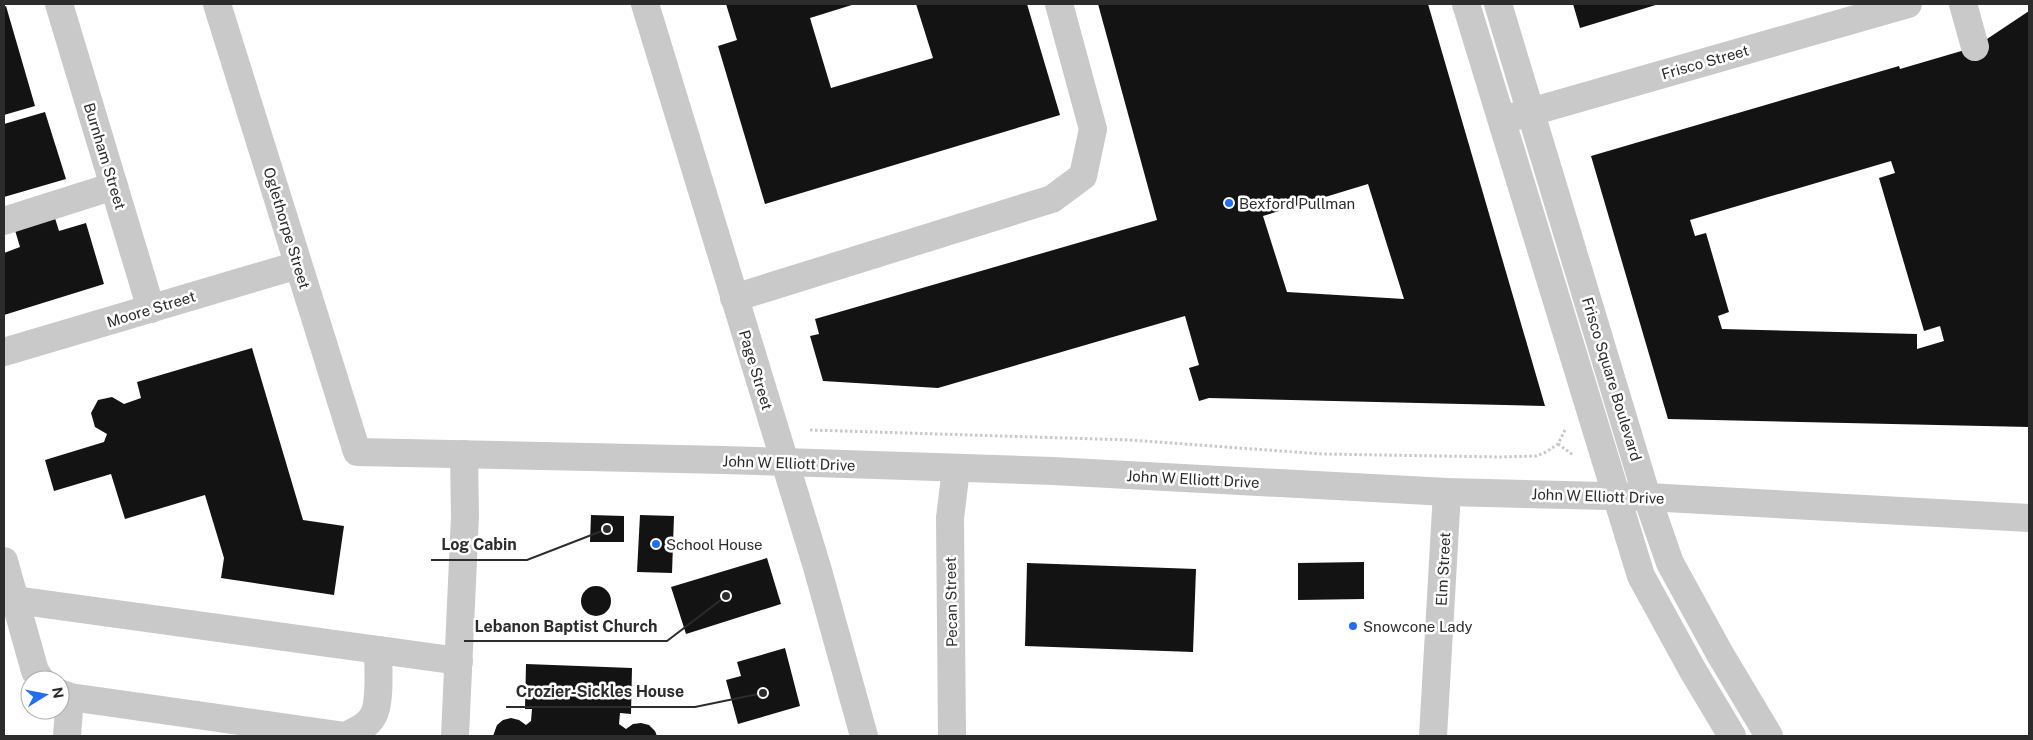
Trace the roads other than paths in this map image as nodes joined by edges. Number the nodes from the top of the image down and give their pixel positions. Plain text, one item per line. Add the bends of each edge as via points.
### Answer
1 (59, 4) edge
2 (217, 4) edge
3 (645, 4) edge
4 (1059, 4) edge
5 (1466, 4) edge
6 (1498, 4) edge
7 (1908, 4) edge
8 (1963, 4) edge
9 (1975, 47) dead end
10 (1531, 112) junction
11 (1502, 120) junction
12 (114, 186) junction
13 (4, 221) edge
14 (298, 265) junction
15 (734, 298) junction
16 (151, 309) junction
17 (4, 352) edge
18 (357, 452) joint
19 (464, 454) junction
20 (784, 462) junction
21 (956, 469) junction
22 (1447, 492) junction
23 (1617, 496) junction
24 (1647, 497) junction
25 (2029, 518) edge
26 (4, 561) edge
27 (15, 600) junction
28 (378, 650) junction
29 (459, 661) junction
30 (35, 670) edge
31 (70, 696) edge
32 (66, 720) edge
33 (67, 736) edge
34 (455, 736) edge
35 (864, 736) edge
36 (952, 736) edge
37 (1433, 736) edge
38 (1732, 736) edge
39 (1769, 736) edge

1 - 12 street, Burnham Street
2 - 14 street, Oglethorpe Street
3 - 15 street, Page Street
4 - 15 street via 1093,129 1083,176 1052,199
5 - 11 street, Frisco Square Boulevard
6 - 10 street, Frisco Square Boulevard
7 - 10 street, Frisco Street
8 - 9 street
10 - 11 street, Frisco Street
10 - 24 street, Frisco Square Boulevard
11 - 23 street, Frisco Square Boulevard
12 - 13 street
12 - 16 street, Burnham Street
14 - 16 street, Moore Street
14 - 18 street, Oglethorpe Street
15 - 20 street, Page Street
16 - 17 street, Moore Street
18 - 19 street, John W Elliott Drive
19 - 20 street, John W Elliott Drive
19 - 29 street
20 - 21 street, John W Elliott Drive
20 - 35 street, Page Street via 818,567
21 - 22 street, John W Elliott Drive via 1053,471
21 - 36 street, Pecan Street via 950,518
22 - 23 street, John W Elliott Drive
22 - 37 street, Elm Street
23 - 24 street, John W Elliott Drive
23 - 38 street, Frisco Square Boulevard via 1641,576
24 - 25 street, John W Elliott Drive
24 - 39 street, Frisco Square Boulevard via 1670,562
26 - 27 street
27 - 28 street
27 - 30 street
28 - 29 street
28 - 31 street via 378,695 373,716 360,729 344,736
29 - 34 street
32 - 33 street

